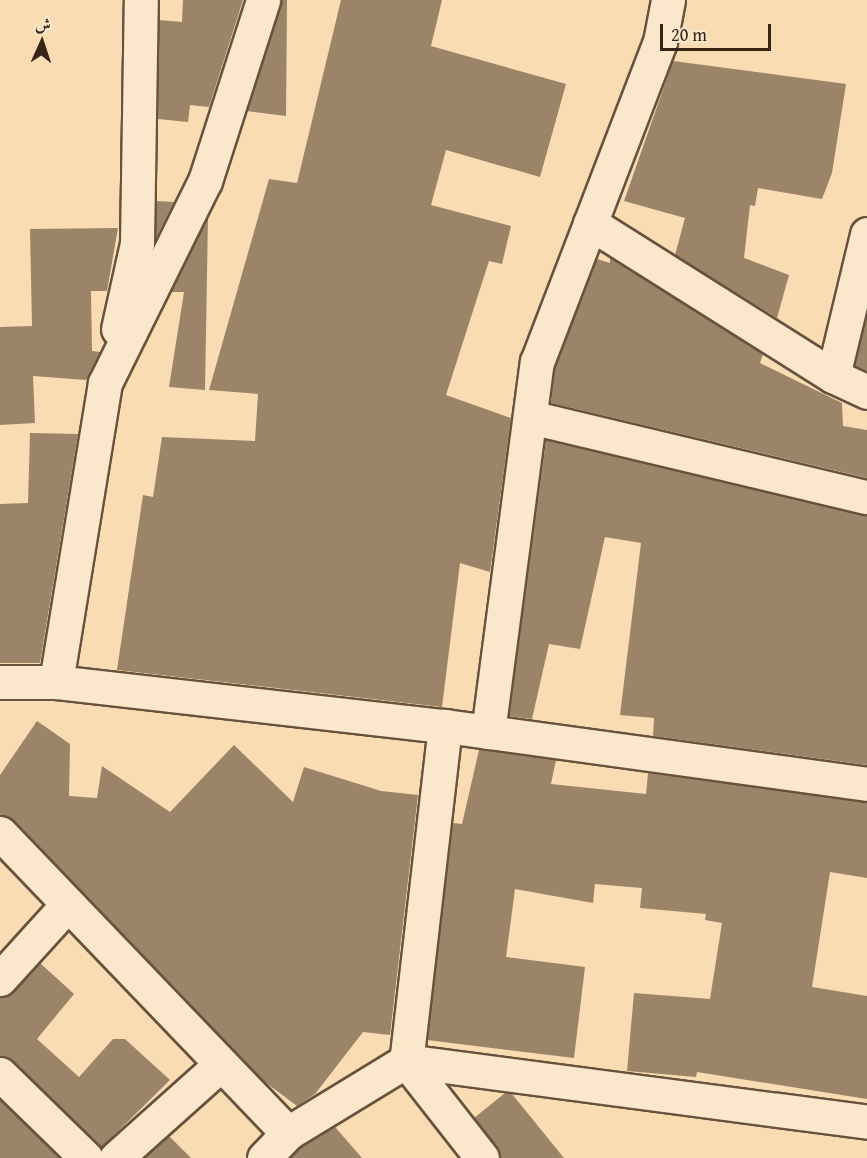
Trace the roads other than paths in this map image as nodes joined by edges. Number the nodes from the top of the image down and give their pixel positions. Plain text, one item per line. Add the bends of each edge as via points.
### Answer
1 (141, 0) edge
2 (263, 0) edge
3 (668, 0) edge
4 (590, 223) junction
5 (867, 234) edge
6 (833, 376) junction
7 (105, 383) junction
8 (867, 392) edge
9 (530, 417) junction
10 (867, 497) edge
11 (0, 682) edge
12 (56, 682) junction
13 (446, 726) junction
14 (489, 732) junction
15 (867, 784) edge
16 (0, 833) edge
17 (68, 904) junction
18 (0, 979) edge
19 (406, 1061) junction
20 (221, 1064) junction
21 (0, 1074) edge
22 (867, 1122) edge
23 (288, 1133) junction
24 (86, 1158) edge
25 (116, 1158) edge
26 (264, 1158) edge
27 (482, 1158) edge

1 - 7 street via 137,243
2 - 7 street via 205,181
3 - 4 street via 660,42
4 - 6 street
4 - 9 street via 537,362
5 - 6 street
6 - 8 street
7 - 12 street
9 - 10 street
9 - 14 street
11 - 12 street
12 - 13 street
13 - 14 street
13 - 19 street
14 - 15 street
16 - 17 street
17 - 18 street
17 - 20 street
19 - 22 street
19 - 23 street
19 - 27 street
20 - 23 street
20 - 25 street
21 - 24 street
23 - 26 street

